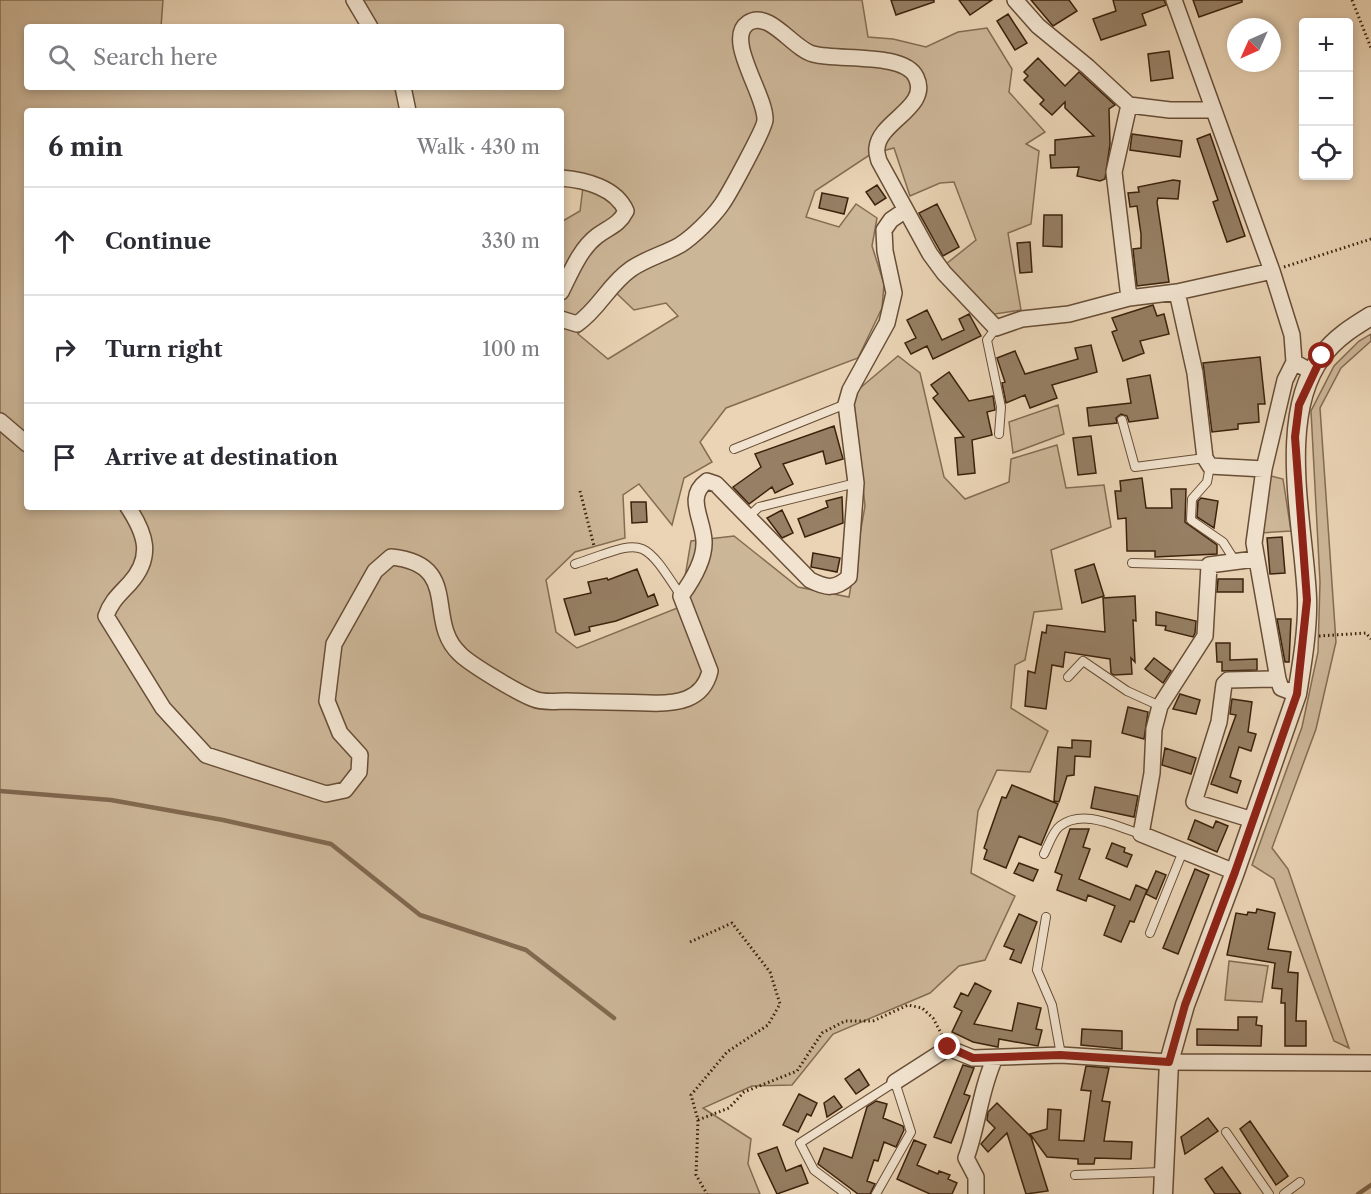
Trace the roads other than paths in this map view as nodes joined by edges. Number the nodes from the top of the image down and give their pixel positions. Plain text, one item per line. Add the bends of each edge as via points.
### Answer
1 (354, 0) edge
2 (1015, 0) edge
3 (1174, 0) edge
4 (368, 24) edge
5 (404, 90) edge
6 (1129, 105) junction
7 (407, 108) edge
8 (1212, 110) junction
9 (564, 179) edge
10 (904, 211) junction
11 (1272, 271) junction
12 (564, 286) edge
13 (1177, 292) junction
14 (1129, 298) junction
15 (1371, 316) edge
16 (564, 320) edge
17 (996, 328) junction
18 (1294, 362) junction
19 (1312, 372) junction
20 (846, 405) junction
21 (1122, 420) dead end
22 (0, 421) edge
23 (999, 434) dead end
24 (24, 441) edge
25 (734, 449) dead end
26 (1208, 462) junction
27 (1264, 468) junction
28 (856, 483) junction
29 (130, 510) edge
30 (748, 517) junction
31 (1255, 559) junction
32 (1132, 562) dead end
33 (1236, 562) junction
34 (575, 564) dead end
35 (1209, 565) junction
36 (681, 596) junction
37 (1068, 677) dead end
38 (1278, 680) junction
39 (1297, 694) junction
40 (1160, 706) junction
41 (1253, 820) junction
42 (1141, 834) junction
43 (1183, 851) junction
44 (1044, 854) dead end
45 (1235, 872) junction
46 (1046, 917) dead end
47 (1150, 933) dead end
48 (1060, 1055) junction
49 (995, 1058) junction
50 (1169, 1062) junction
51 (1371, 1063) edge
52 (895, 1082) junction
53 (1226, 1132) dead end
54 (1164, 1172) junction
55 (1075, 1175) dead end
56 (1300, 1182) dead end
57 (846, 1194) edge
58 (876, 1194) edge
59 (976, 1194) edge
60 (1163, 1194) edge
61 (1269, 1194) edge
62 (1284, 1194) edge

1 - 4 street
2 - 6 street via 1038,26
3 - 8 street
5 - 7 street
6 - 8 street
6 - 14 street via 1114,172
8 - 11 street
9 - 12 street via 610,190 626,211 620,222 596,236 577,259
10 - 16 street via 879,161 877,147 881,135 915,99 919,89 916,77 899,62 814,55 797,47 774,25 762,20 749,22 741,31 740,47 759,91 765,121 721,205 681,244 632,268 616,281 587,317 577,324
10 - 17 street via 944,273
10 - 20 street via 884,230 894,293 887,323 850,390
11 - 13 street
11 - 18 street via 1292,335
13 - 14 street
13 - 26 street via 1195,373
14 - 17 street via 1070,314 1022,319
15 - 19 street via 1341,335
17 - 23 lane via 987,340 1001,407
18 - 19 street
18 - 27 street via 1285,380
19 - 39 street via 1299,405 1295,437 1307,600
20 - 25 lane
20 - 28 street
21 - 26 lane via 1135,467
22 - 24 street
26 - 27 street
26 - 33 lane via 1207,482 1191,499 1191,520 1223,542
27 - 31 street
28 - 30 lane via 759,507
28 - 30 street via 852,560 849,577 840,586 825,587 810,580
29 - 36 street via 142,530 146,554 132,580 110,603 106,616 163,708 206,755 326,794 345,790 359,772 360,755 340,733 327,701 334,644 375,571 391,557 423,566 438,584 448,640 461,655 536,700 662,704 690,699 707,684 710,671
30 - 36 street via 716,484 708,481 699,487 695,498 704,541 702,556
31 - 33 street
31 - 38 street
32 - 35 lane
33 - 35 street
34 - 36 lane via 630,546 646,549
35 - 40 street via 1204,636
37 - 40 lane via 1083,662 1127,691
38 - 39 street via 1281,688
38 - 41 street via 1228,680 1224,684 1219,722 1194,802
39 - 41 street
40 - 42 street
41 - 45 street
42 - 43 street
42 - 44 lane via 1091,818 1071,820 1058,826
43 - 45 street
43 - 47 lane
45 - 50 street via 1185,1005
46 - 48 lane via 1036,970 1052,1005
48 - 49 street
48 - 50 street
49 - 52 street via 973,1058 948,1047
49 - 59 street via 986,1077 977,1126 966,1158 976,1177
50 - 51 street
50 - 54 street
52 - 57 lane via 800,1143 814,1170
52 - 58 lane via 911,1132
53 - 61 lane
54 - 55 lane
54 - 60 street
56 - 62 lane

